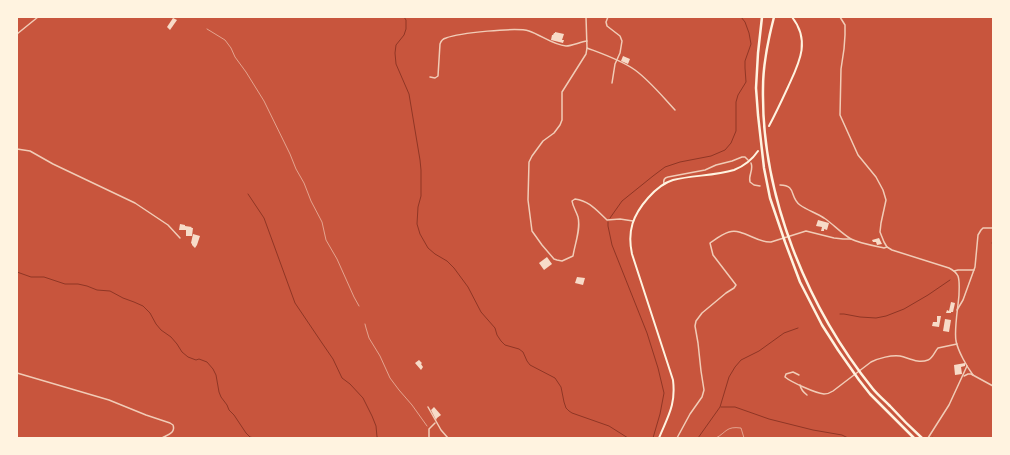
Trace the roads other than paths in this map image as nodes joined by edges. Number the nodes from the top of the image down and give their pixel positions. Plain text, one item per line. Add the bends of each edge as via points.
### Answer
1 (38, 17) edge
2 (586, 17) edge
3 (608, 17) edge
4 (762, 17) edge
5 (774, 17) edge
6 (792, 17) edge
7 (840, 17) edge
8 (17, 34) edge
9 (587, 41) junction
10 (587, 48) junction
11 (617, 60) junction
12 (430, 77) dead end
13 (612, 83) dead end
14 (675, 110) dead end
15 (769, 126) dead end
16 (17, 149) edge
17 (758, 151) dead end
18 (748, 160) dead end
19 (751, 163) dead end
20 (664, 184) junction
21 (780, 185) dead end
22 (760, 186) dead end
23 (633, 221) junction
24 (993, 228) edge
25 (180, 238) dead end
26 (851, 239) junction
27 (888, 247) junction
28 (974, 270) junction
29 (954, 271) junction
30 (957, 310) junction
31 (957, 344) junction
32 (967, 365) junction
33 (969, 368) junction
34 (17, 373) edge
35 (966, 374) junction
36 (798, 375) dead end
37 (973, 375) junction
38 (963, 377) junction
39 (800, 385) junction
40 (993, 386) edge
41 (807, 395) dead end
42 (428, 407) dead end
43 (436, 422) junction
44 (162, 438) edge
45 (429, 438) edge
46 (448, 438) edge
47 (659, 438) edge
48 (677, 438) edge
49 (914, 438) edge
50 (922, 438) edge
51 (928, 438) edge

1 - 8 street
2 - 9 street
3 - 11 street via 607,26 622,38
4 - 49 highway via 756,88 758,115 770,198 785,242 800,282 838,350 870,394
5 - 50 highway via 766,53 763,114 776,198 790,240 805,280 842,346 874,390
6 - 15 main road via 801,34 802,53
7 - 27 street via 845,35 840,115 858,155 883,190 886,200 880,228 881,236
9 - 10 street
9 - 12 street via 564,45 528,31 513,30 447,37 440,44 438,76
10 - 11 street
10 - 23 street via 586,54 562,92 560,125 543,142 529,162 528,200 532,231 554,259 562,261 573,256 578,235 578,216 572,202 576,199 591,205 606,220
11 - 13 street
11 - 14 street via 642,76
16 - 25 street via 30,151 135,203 168,225
17 - 20 main road via 750,160 734,170
18 - 20 street via 742,157 716,164 705,170 668,177 665,178
19 - 22 street via 750,182
20 - 23 main road via 645,201
21 - 26 street via 789,187 796,202 824,218
23 - 47 main road via 630,237 632,254 673,380 672,406
24 - 28 street via 983,228 978,235
26 - 27 street
26 - 48 street via 834,238 808,231 767,242 732,231 710,243 713,255 736,285 702,313 695,323 704,390
27 - 29 street
28 - 29 street
28 - 30 street
29 - 30 street via 959,283
30 - 31 street
31 - 32 street
31 - 39 street via 938,348 927,360 917,361 901,356 877,359 833,391 824,394
32 - 33 street
32 - 38 street
33 - 35 street
33 - 37 street
34 - 44 street via 109,400 173,425 173,432
35 - 37 street
35 - 38 street
36 - 39 street via 793,372 786,374 785,377
37 - 40 street
38 - 51 street
39 - 41 street
42 - 43 street
43 - 45 street via 429,429
43 - 46 street

